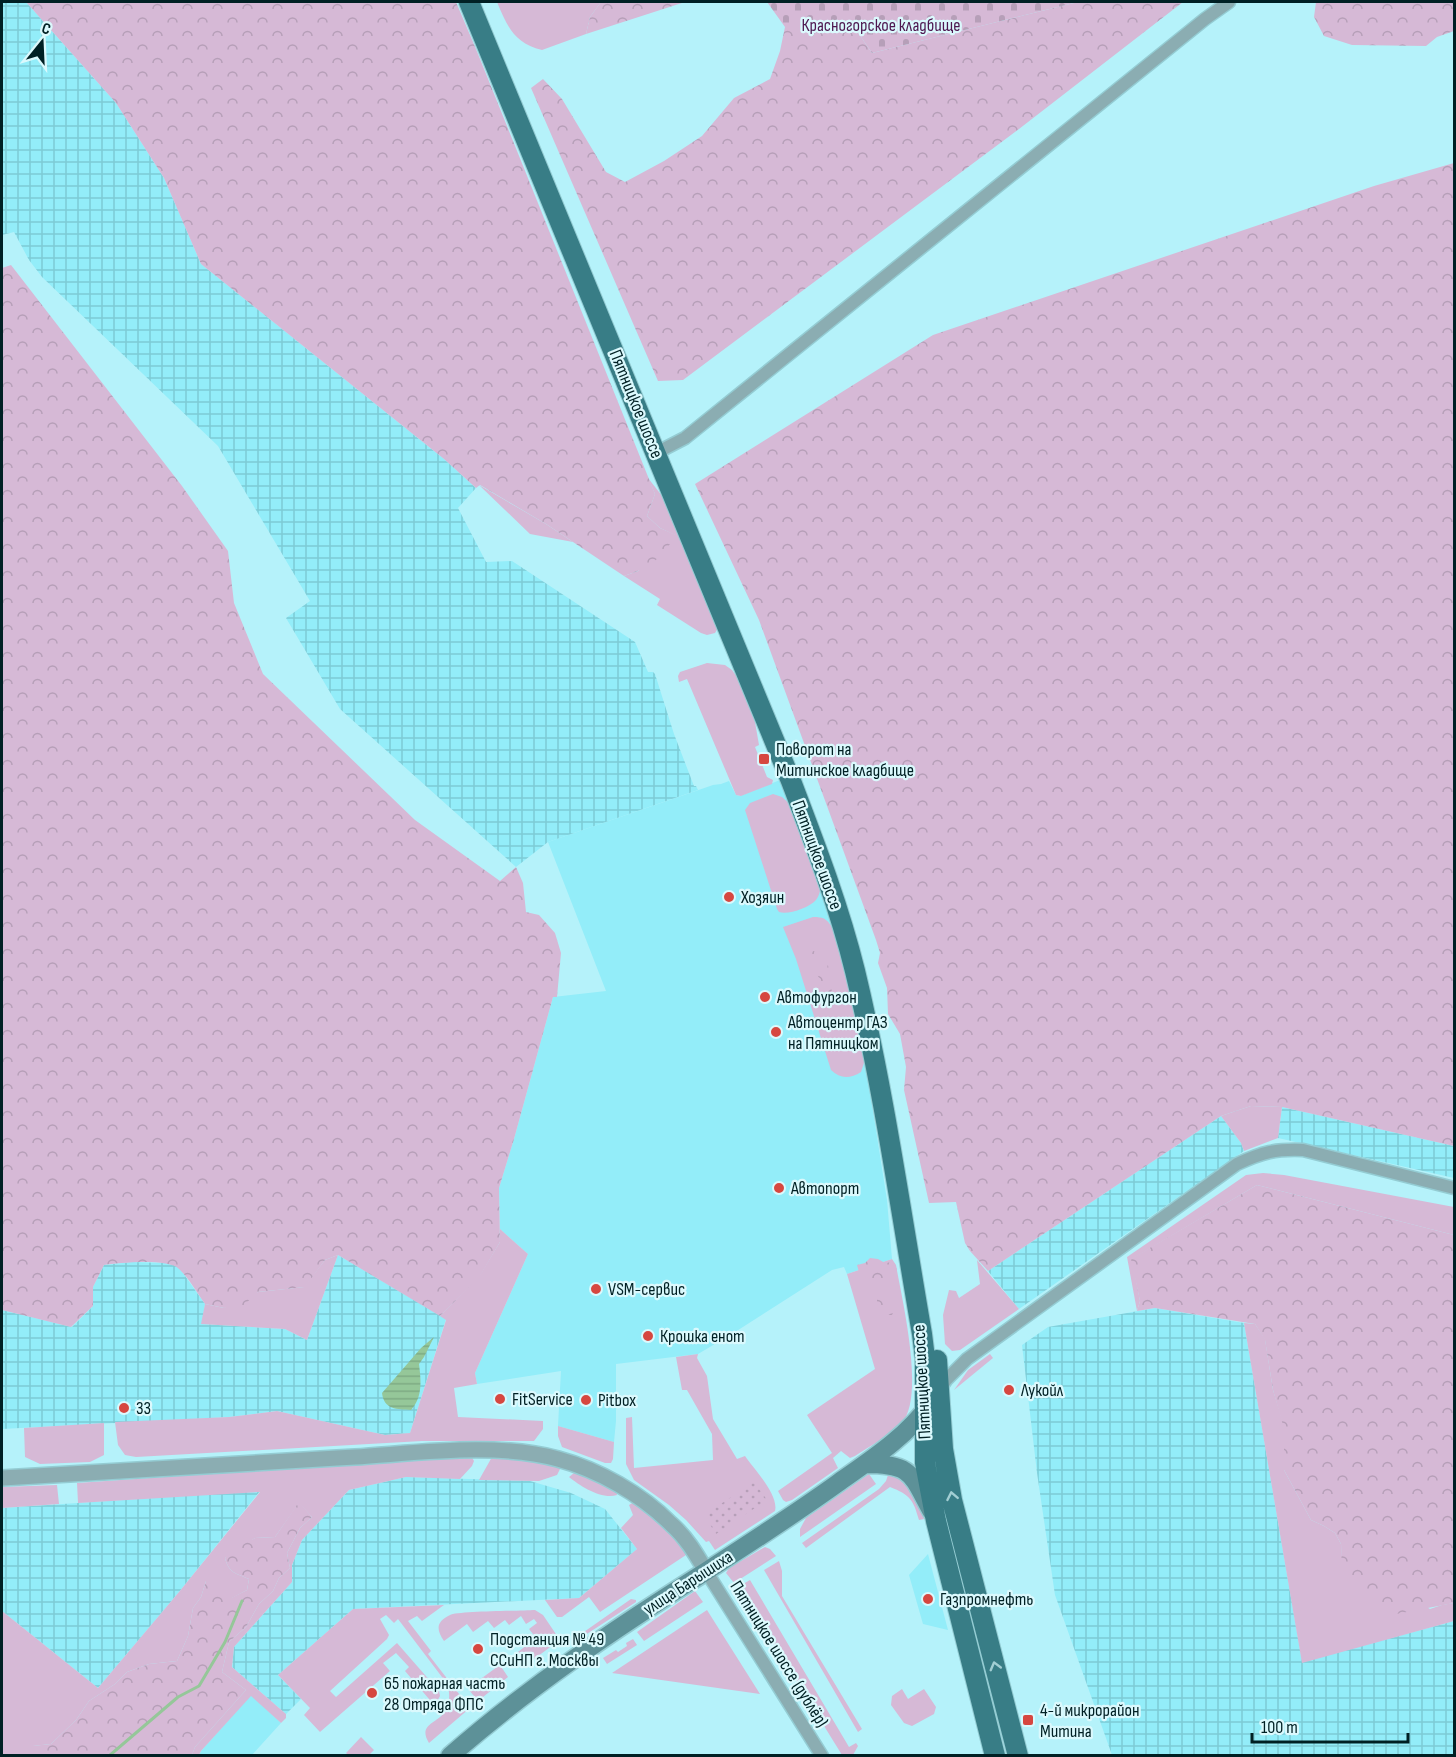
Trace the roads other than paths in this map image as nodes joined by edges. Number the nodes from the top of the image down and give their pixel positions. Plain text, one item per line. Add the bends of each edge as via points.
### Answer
1 (469, 2) edge
2 (484, 2) edge
3 (1219, 2) edge
4 (1229, 2) edge
5 (1205, 19) junction
6 (661, 451) junction
7 (1455, 1188) edge
8 (939, 1391) junction
9 (920, 1420) junction
10 (943, 1449) junction
11 (865, 1464) junction
12 (2, 1478) edge
13 (936, 1521) junction
14 (706, 1571) junction
15 (450, 1755) edge
16 (822, 1755) edge
17 (995, 1755) edge
18 (1018, 1755) edge

1 - 6 main road, Пятницкое шоссе
2 - 6 main road, Пятницкое шоссе
3 - 5 street
4 - 5 street
5 - 6 street via 691,433
6 - 8 main road, Пятницкое шоссе via 800,776 855,931 910,1197 934,1336
6 - 9 main road, Пятницкое шоссе via 791,781 845,935 867,1023 922,1334 925,1358
7 - 8 street via 1303,1150 1261,1153 1237,1164 967,1359
8 - 9 main road, улица Барышиха
8 - 10 main road, Пятницкое шоссе
9 - 10 main road via 934,1430
9 - 11 main road, улица Барышиха
9 - 13 main road, Пятницкое шоссе
18 -> 10 main road, Пятницкое шоссе via 952,1500
11 - 13 main road via 892,1465 909,1474
11 - 14 main road, улица Барышиха
12 - 14 street via 430,1452 517,1451 582,1467 630,1491 672,1524
13 - 17 main road, Пятницкое шоссе
14 - 15 main road, улица Барышиха via 566,1664
14 - 16 street, Пятницкое шоссе (дублёр)

